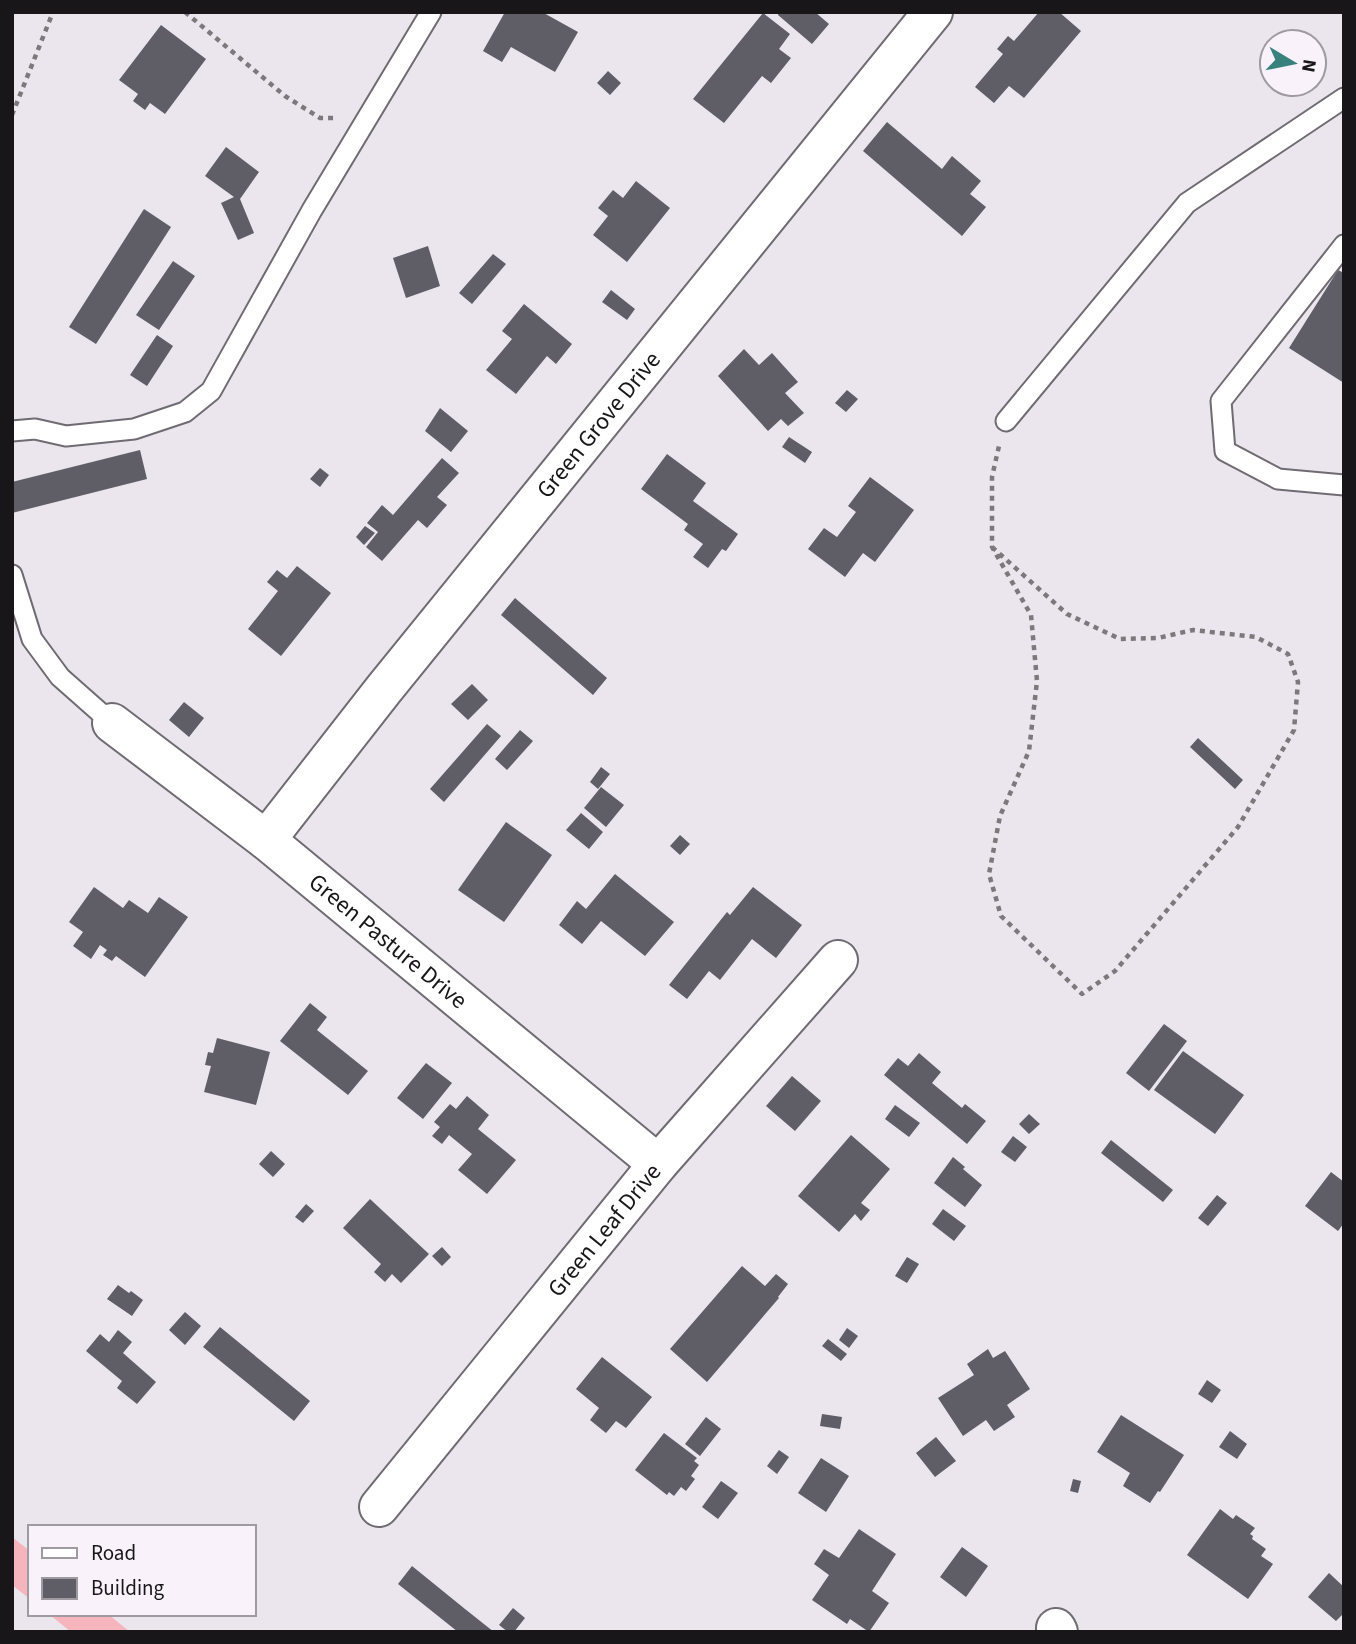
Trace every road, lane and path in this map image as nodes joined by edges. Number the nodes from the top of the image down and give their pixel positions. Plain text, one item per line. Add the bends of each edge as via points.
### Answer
1 (53, 12) edge
2 (431, 12) edge
3 (933, 12) edge
4 (186, 13) edge
5 (1344, 98) edge
6 (12, 114) edge
7 (367, 117) junction
8 (1344, 245) edge
9 (1006, 421) joint
10 (12, 431) edge
11 (1344, 485) edge
12 (992, 547) junction
13 (12, 575) edge
14 (112, 723) joint
15 (265, 840) junction
16 (838, 960) dead end
17 (658, 1164) junction
18 (379, 1507) dead end

1 - 6 path
2 - 7 lane
3 - 15 street, Green Grove Drive
4 - 7 path via 285,96 320,118
5 - 9 lane via 1187,203
7 - 10 lane via 211,391 185,412 134,429 66,436 35,429
8 - 11 lane via 1221,401 1225,451 1278,480
9 - 12 path via 992,477
12 - 12 path via 1031,615 1037,681 1029,751 1000,816 989,874 1001,916 1083,994 1115,971 1238,827 1294,730 1298,682 1287,654 1256,637 1194,630 1157,638 1119,639 1067,614
13 - 14 lane via 32,639 60,677
14 - 15 street, Green Pasture Drive
15 - 17 street, Green Pasture Drive
16 - 17 street, Green Leaf Drive
17 - 18 street, Green Leaf Drive

